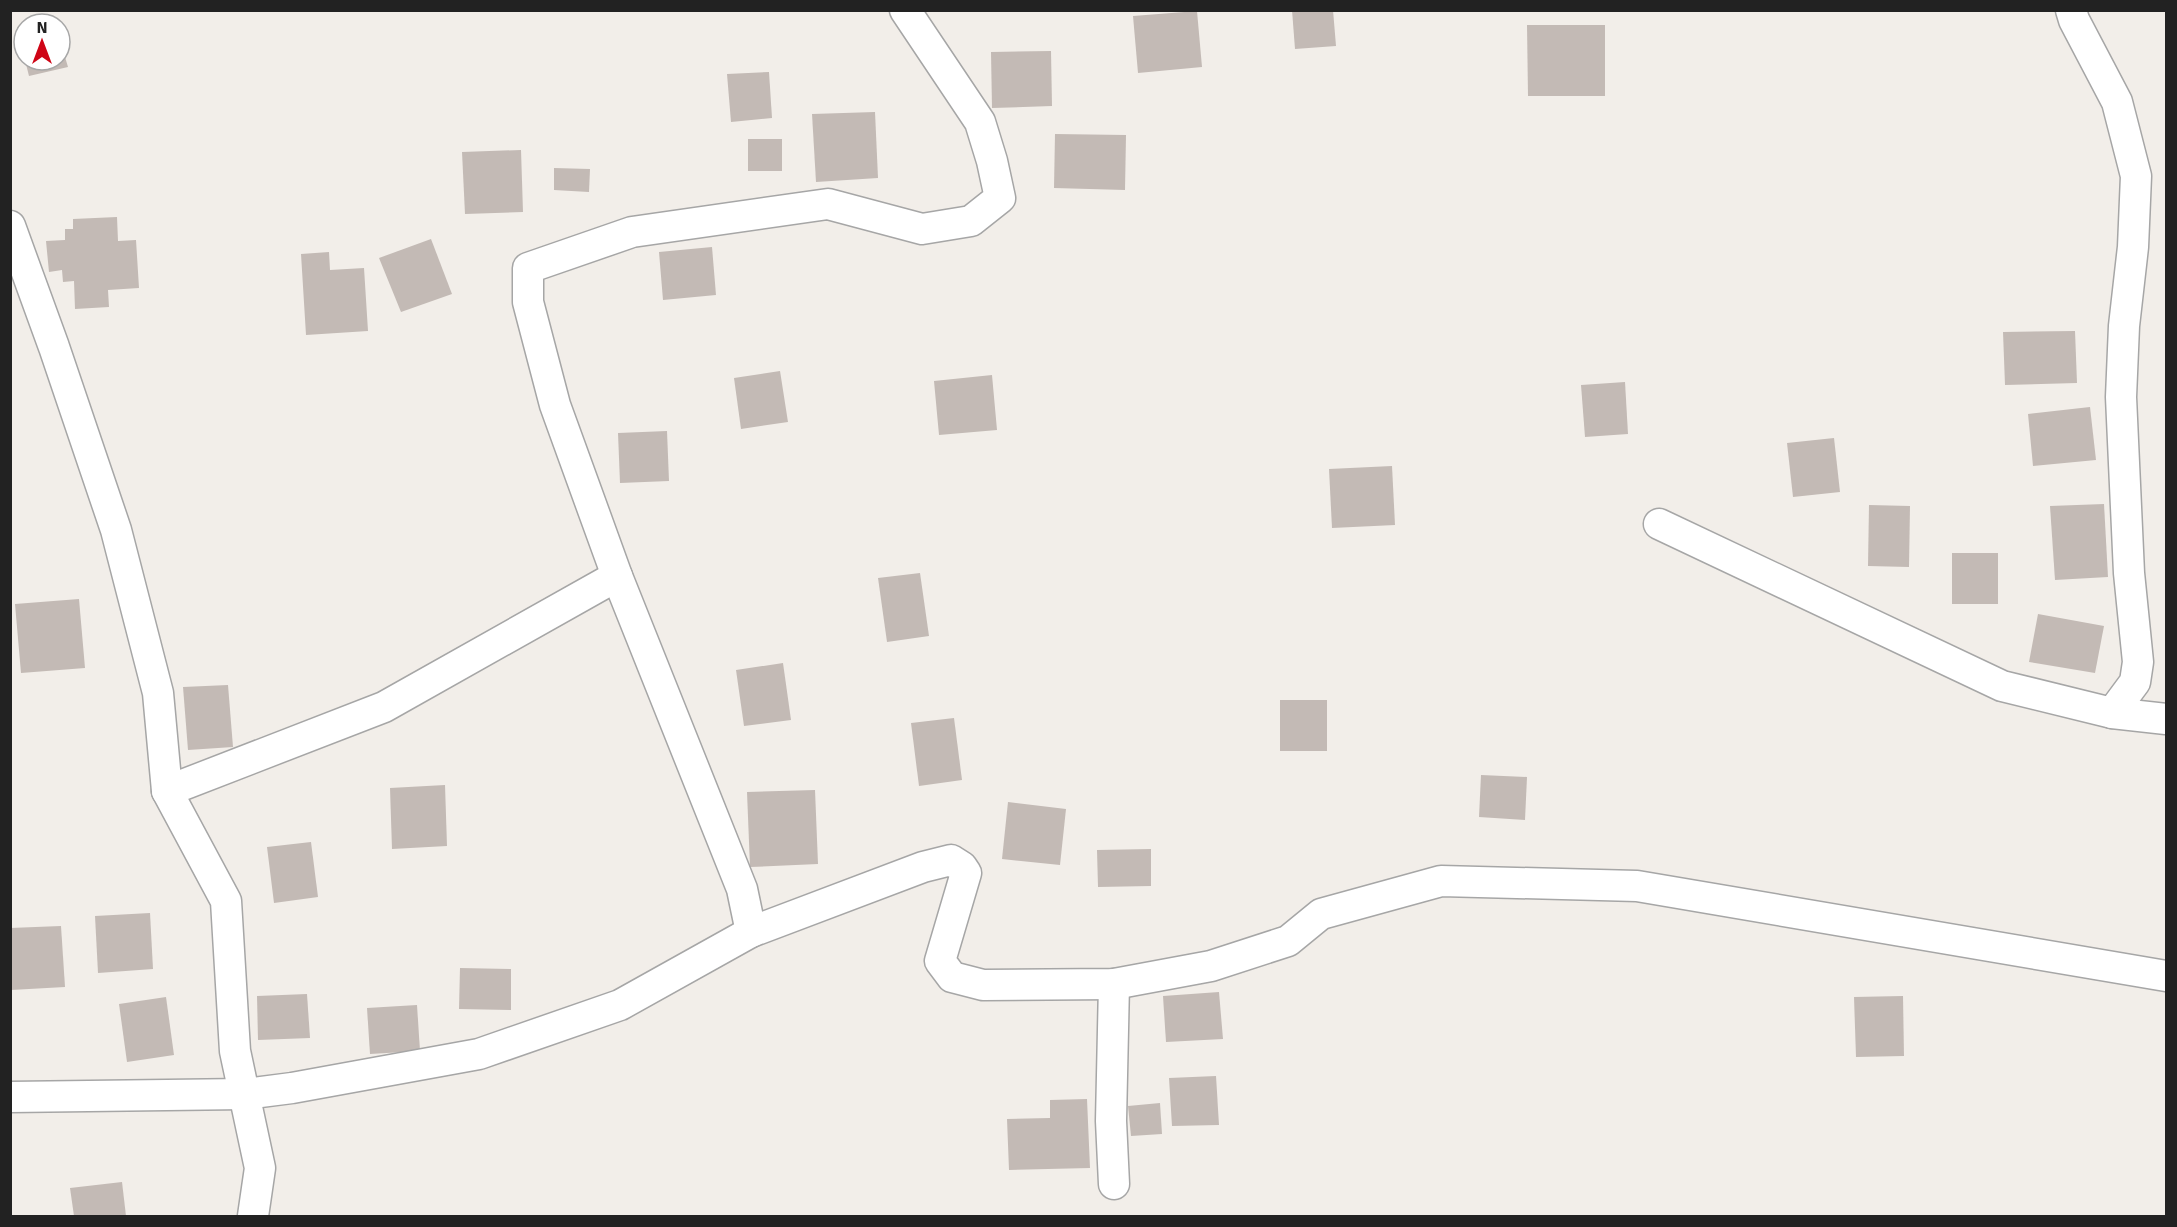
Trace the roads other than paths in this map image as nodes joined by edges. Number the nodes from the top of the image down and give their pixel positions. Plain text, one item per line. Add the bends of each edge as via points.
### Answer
1 (905, 10) edge
2 (2071, 10) edge
3 (10, 226) edge
4 (1659, 524) dead end
5 (616, 576) junction
6 (2112, 713) junction
7 (2166, 719) edge
8 (167, 791) junction
9 (751, 932) junction
10 (2166, 976) edge
11 (1113, 984) junction
12 (245, 1094) junction
13 (10, 1097) edge
14 (1114, 1184) dead end
15 (253, 1216) edge

1 - 5 street via 980,122 1000,198 971,220 922,229 828,204 632,232 528,268 528,302 555,405
2 - 6 street via 2117,102 2136,176 2121,397 2129,573 2138,662 2135,682
3 - 8 street via 116,530 158,693
4 - 6 street via 2002,686
5 - 8 street via 384,706
5 - 9 street via 742,889
6 - 7 street
8 - 12 street via 226,901 235,1051
9 - 11 street via 951,860 966,873 940,961 952,977 983,985
9 - 12 street via 620,1005 479,1054
10 - 11 street via 1637,886 1442,880 1322,914 1288,941 1211,966
11 - 14 street
12 - 13 street
12 - 15 street via 260,1168

